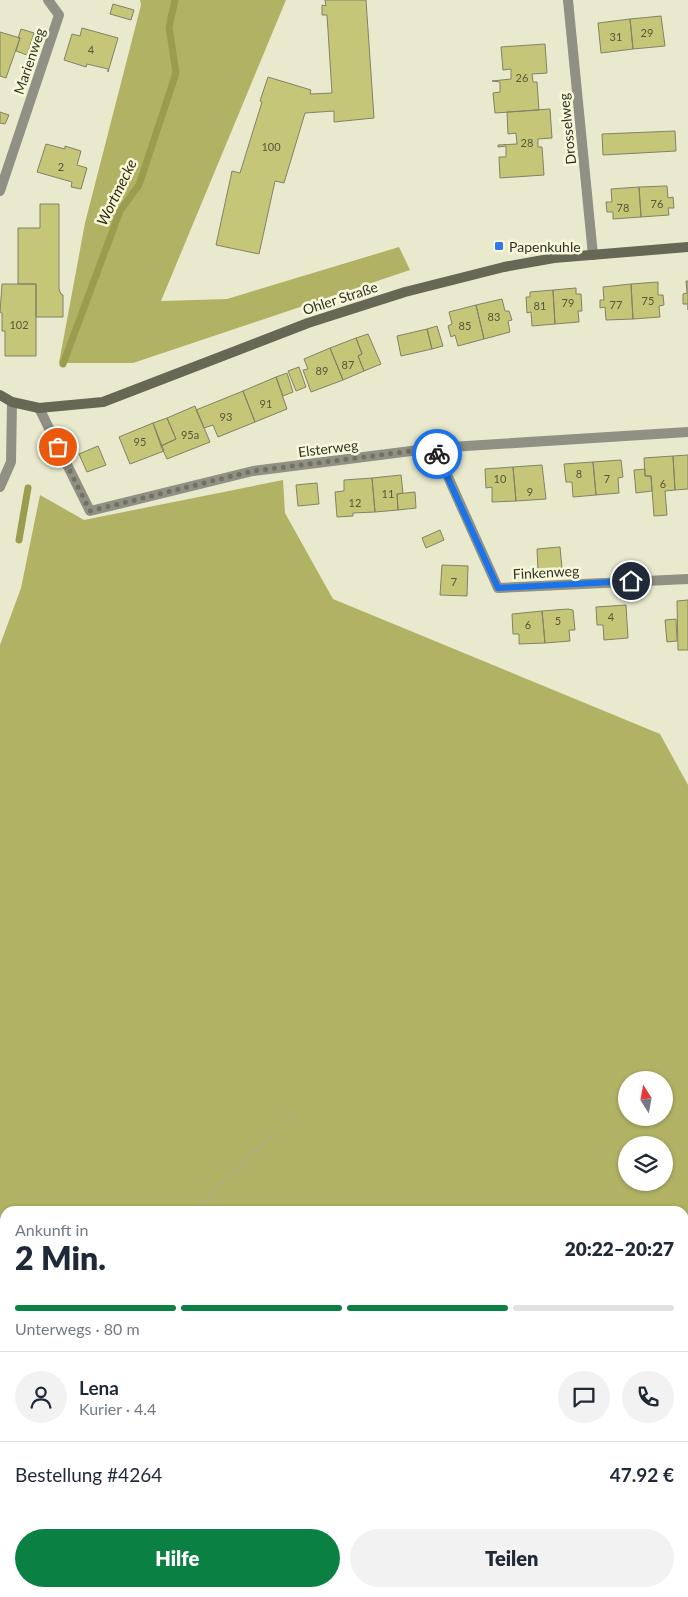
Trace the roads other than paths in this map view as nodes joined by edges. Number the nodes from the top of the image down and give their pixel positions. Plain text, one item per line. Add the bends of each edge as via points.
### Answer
1 (48, 0) edge
2 (568, 0) edge
3 (0, 191) edge
4 (688, 247) edge
5 (593, 255) junction
6 (0, 395) edge
7 (12, 402) junction
8 (39, 408) junction
9 (688, 432) edge
10 (435, 448) junction
11 (0, 487) edge
12 (688, 579) edge

1 - 3 street, Marienweg via 59,15
2 - 5 street, Drosselweg
4 - 5 street, Ohler Straße
5 - 8 street, Ohler Straße via 504,266 405,292 308,323 103,402
6 - 7 street, Ohler Straße
7 - 8 street, Ohler Straße
7 - 11 street via 11,462
8 - 10 street, Elsterweg via 90,511 253,471
9 - 10 street, Elsterweg
10 - 12 street, Finkenweg via 498,588

